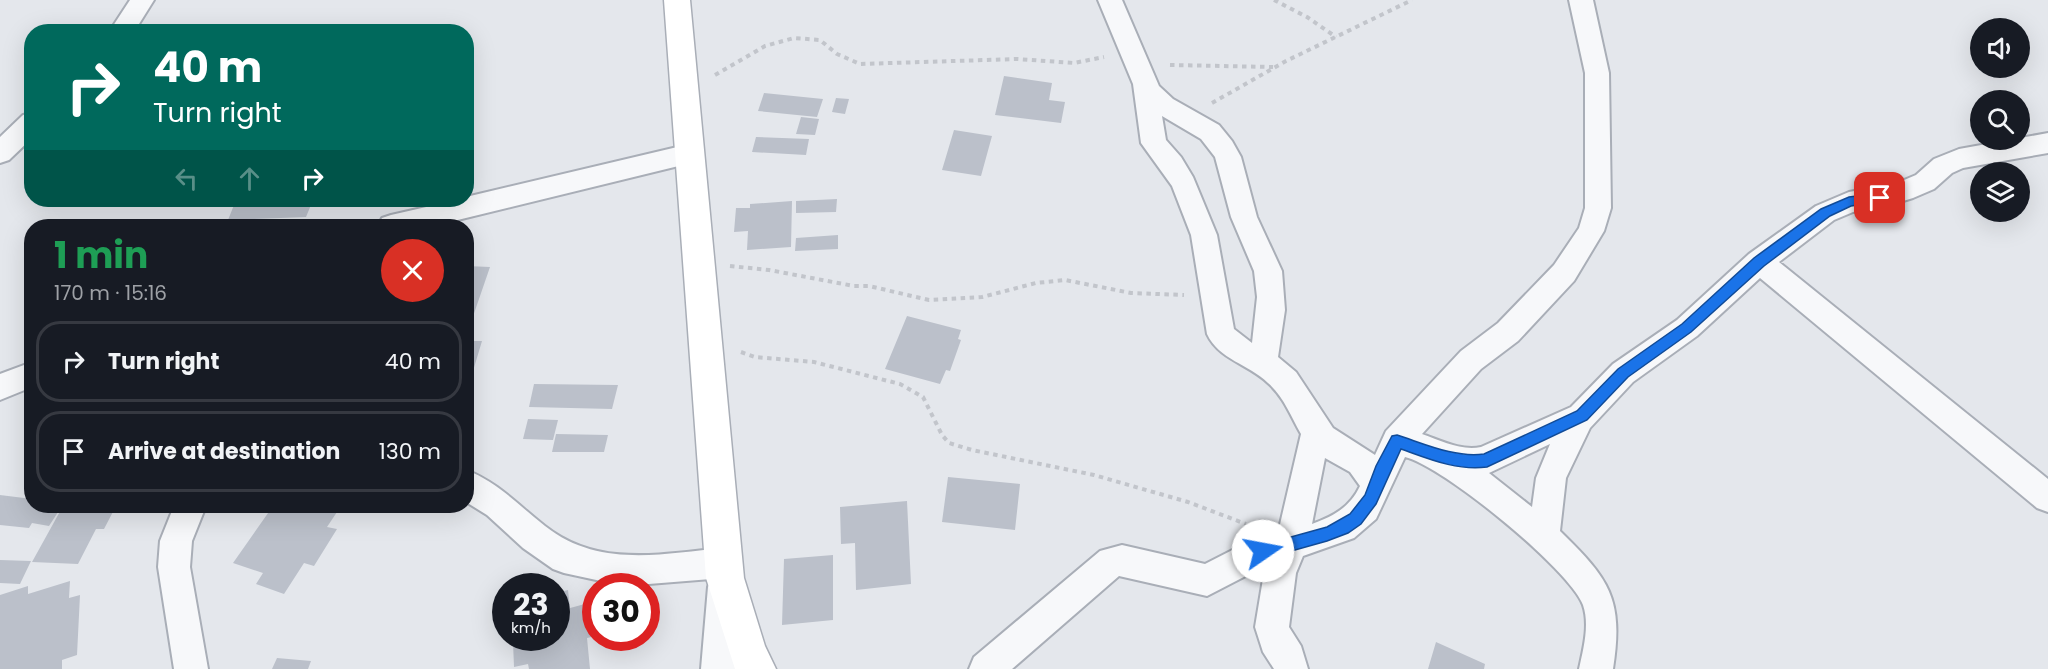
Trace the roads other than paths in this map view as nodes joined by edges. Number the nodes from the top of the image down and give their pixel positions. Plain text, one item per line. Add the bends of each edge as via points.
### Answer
1 (142, 0) edge
2 (677, 0) edge
3 (1110, 0) edge
4 (1581, 0) edge
5 (126, 24) edge
6 (1138, 67) junction
7 (24, 130) edge
8 (2048, 143) edge
9 (0, 153) edge
10 (690, 154) junction
11 (474, 206) edge
12 (470, 207) edge
13 (420, 219) edge
14 (1759, 262) junction
15 (1263, 362) junction
16 (24, 377) edge
17 (0, 387) edge
18 (1582, 416) junction
19 (1317, 431) junction
20 (1397, 441) junction
21 (1436, 454) junction
22 (1376, 486) junction
23 (474, 489) edge
24 (2048, 498) edge
25 (187, 513) edge
26 (1543, 537) junction
27 (1290, 546) junction
28 (724, 571) junction
29 (1600, 665) edge
30 (191, 669) edge
31 (718, 669) edge
32 (756, 669) edge
33 (986, 669) edge
34 (1291, 669) edge

1 - 5 street
2 - 10 street
3 - 6 street
4 - 20 street via 1597,74 1598,208 1591,231 1546,293 1508,332 1471,360
6 - 15 street via 1154,143 1184,184 1204,235 1221,334 1231,345
6 - 15 street via 1156,99 1207,129 1218,140 1233,168 1245,217 1264,260 1271,294 1272,315
7 - 9 street
8 - 14 street via 1959,159 1904,191 1849,202 1825,213
10 - 11 street
10 - 28 street
12 - 13 street
14 - 18 street via 1687,328 1623,373
14 - 24 street
15 - 19 street via 1289,385
16 - 17 street
18 - 21 street via 1487,460 1470,463
18 - 26 street via 1551,478
19 - 22 street via 1327,443 1362,462
19 - 27 street
20 - 21 street
20 - 22 street
21 - 26 street
22 - 27 street via 1365,509 1342,528
23 - 28 street via 564,558 628,572
25 - 30 street via 174,554
26 - 29 street via 1588,583 1596,597 1601,619
27 - 33 street via 1253,555 1207,579 1122,560 1111,562
27 - 34 street via 1280,573 1272,627
28 - 31 street
28 - 32 street

